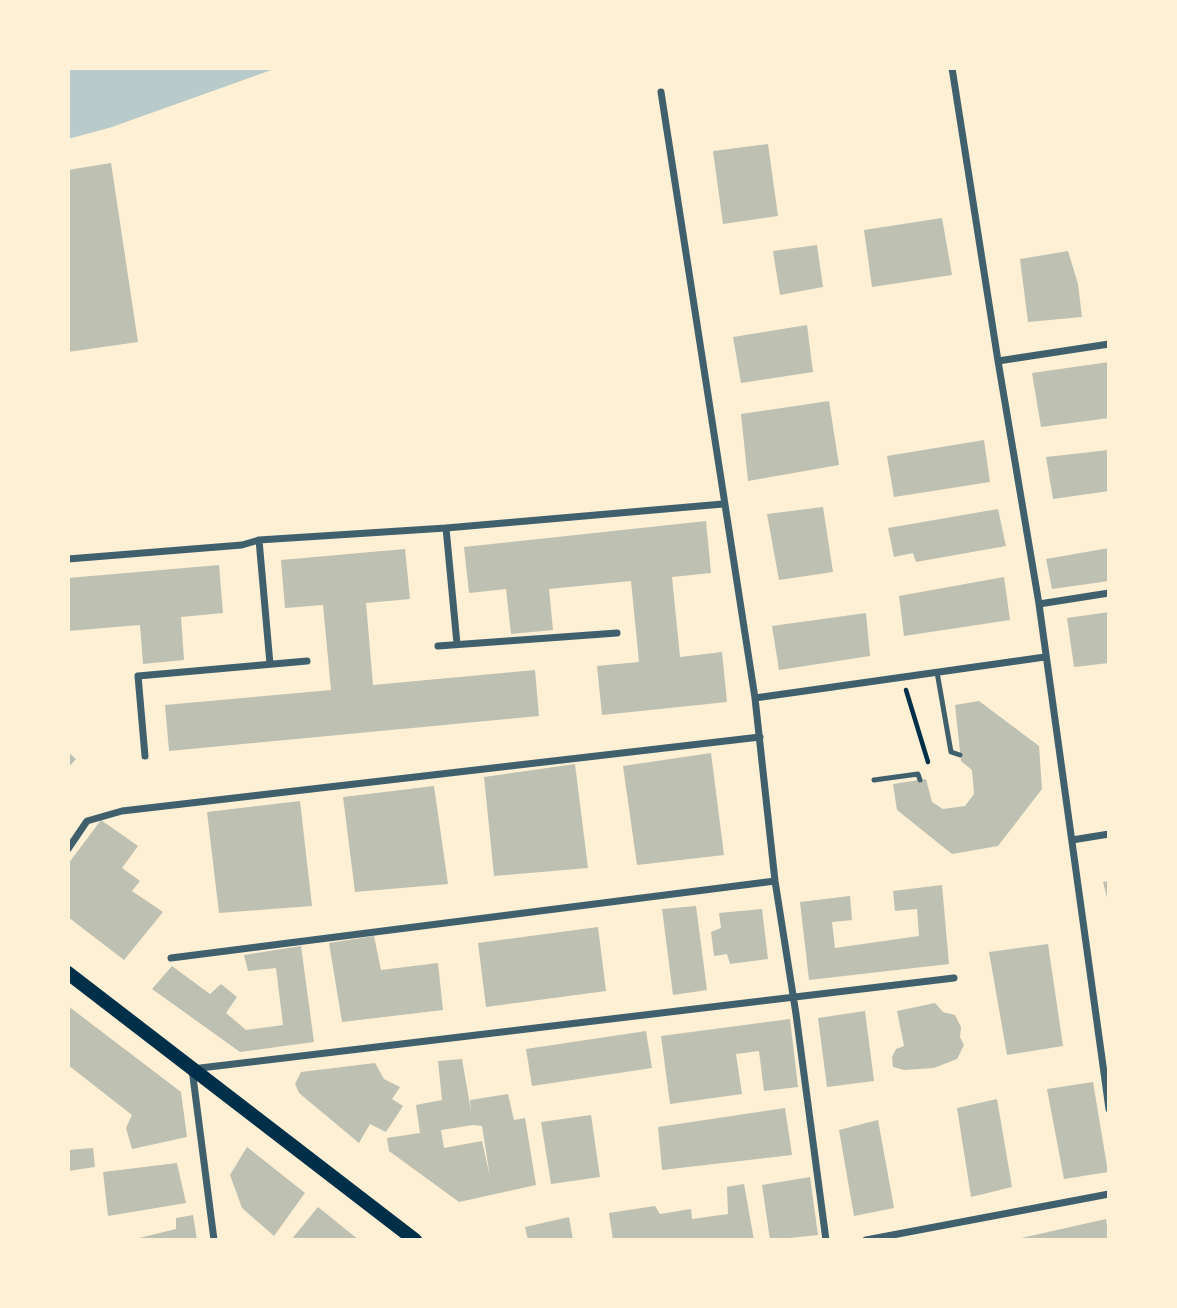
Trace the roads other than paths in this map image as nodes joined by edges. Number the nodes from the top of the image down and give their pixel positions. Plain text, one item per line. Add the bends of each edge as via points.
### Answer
1 (953, 68) edge
2 (661, 92) dead end
3 (1109, 344) edge
4 (998, 361) junction
5 (723, 504) junction
6 (446, 528) junction
7 (259, 540) junction
8 (68, 559) edge
9 (1109, 593) edge
10 (1039, 604) junction
11 (617, 633) dead end
12 (457, 644) junction
13 (438, 646) dead end
14 (1045, 657) junction
15 (307, 661) dead end
16 (270, 664) junction
17 (937, 672) junction
18 (755, 698) junction
19 (760, 737) junction
20 (960, 755) dead end
21 (145, 756) dead end
22 (874, 780) dead end
23 (920, 780) dead end
24 (1109, 834) edge
25 (1072, 839) junction
26 (68, 849) edge
27 (775, 881) junction
28 (171, 958) dead end
29 (68, 973) edge
30 (954, 978) dead end
31 (793, 997) junction
32 (192, 1069) junction
33 (1109, 1109) edge
34 (1109, 1194) edge
35 (214, 1240) edge
36 (415, 1240) edge
37 (826, 1240) edge
38 (866, 1240) edge

1 - 4 street
2 - 5 street
3 - 4 street
4 - 10 street
5 - 6 street
5 - 18 street
6 - 7 street
6 - 12 street
7 - 8 street
7 - 16 street
9 - 10 street
10 - 14 street
11 - 12 street
12 - 13 street
14 - 17 street
14 - 25 street
15 - 16 street
16 - 21 street via 138,676
17 - 18 street
17 - 20 lane via 951,752
18 - 19 street
19 - 26 street via 122,811 87,821
19 - 27 street
22 - 23 lane via 918,774
24 - 25 street
25 - 33 street
27 - 28 street
27 - 31 street
29 - 32 main road
30 - 31 street
31 - 32 street
31 - 37 street
32 - 35 street
32 - 36 main road
34 - 38 street

